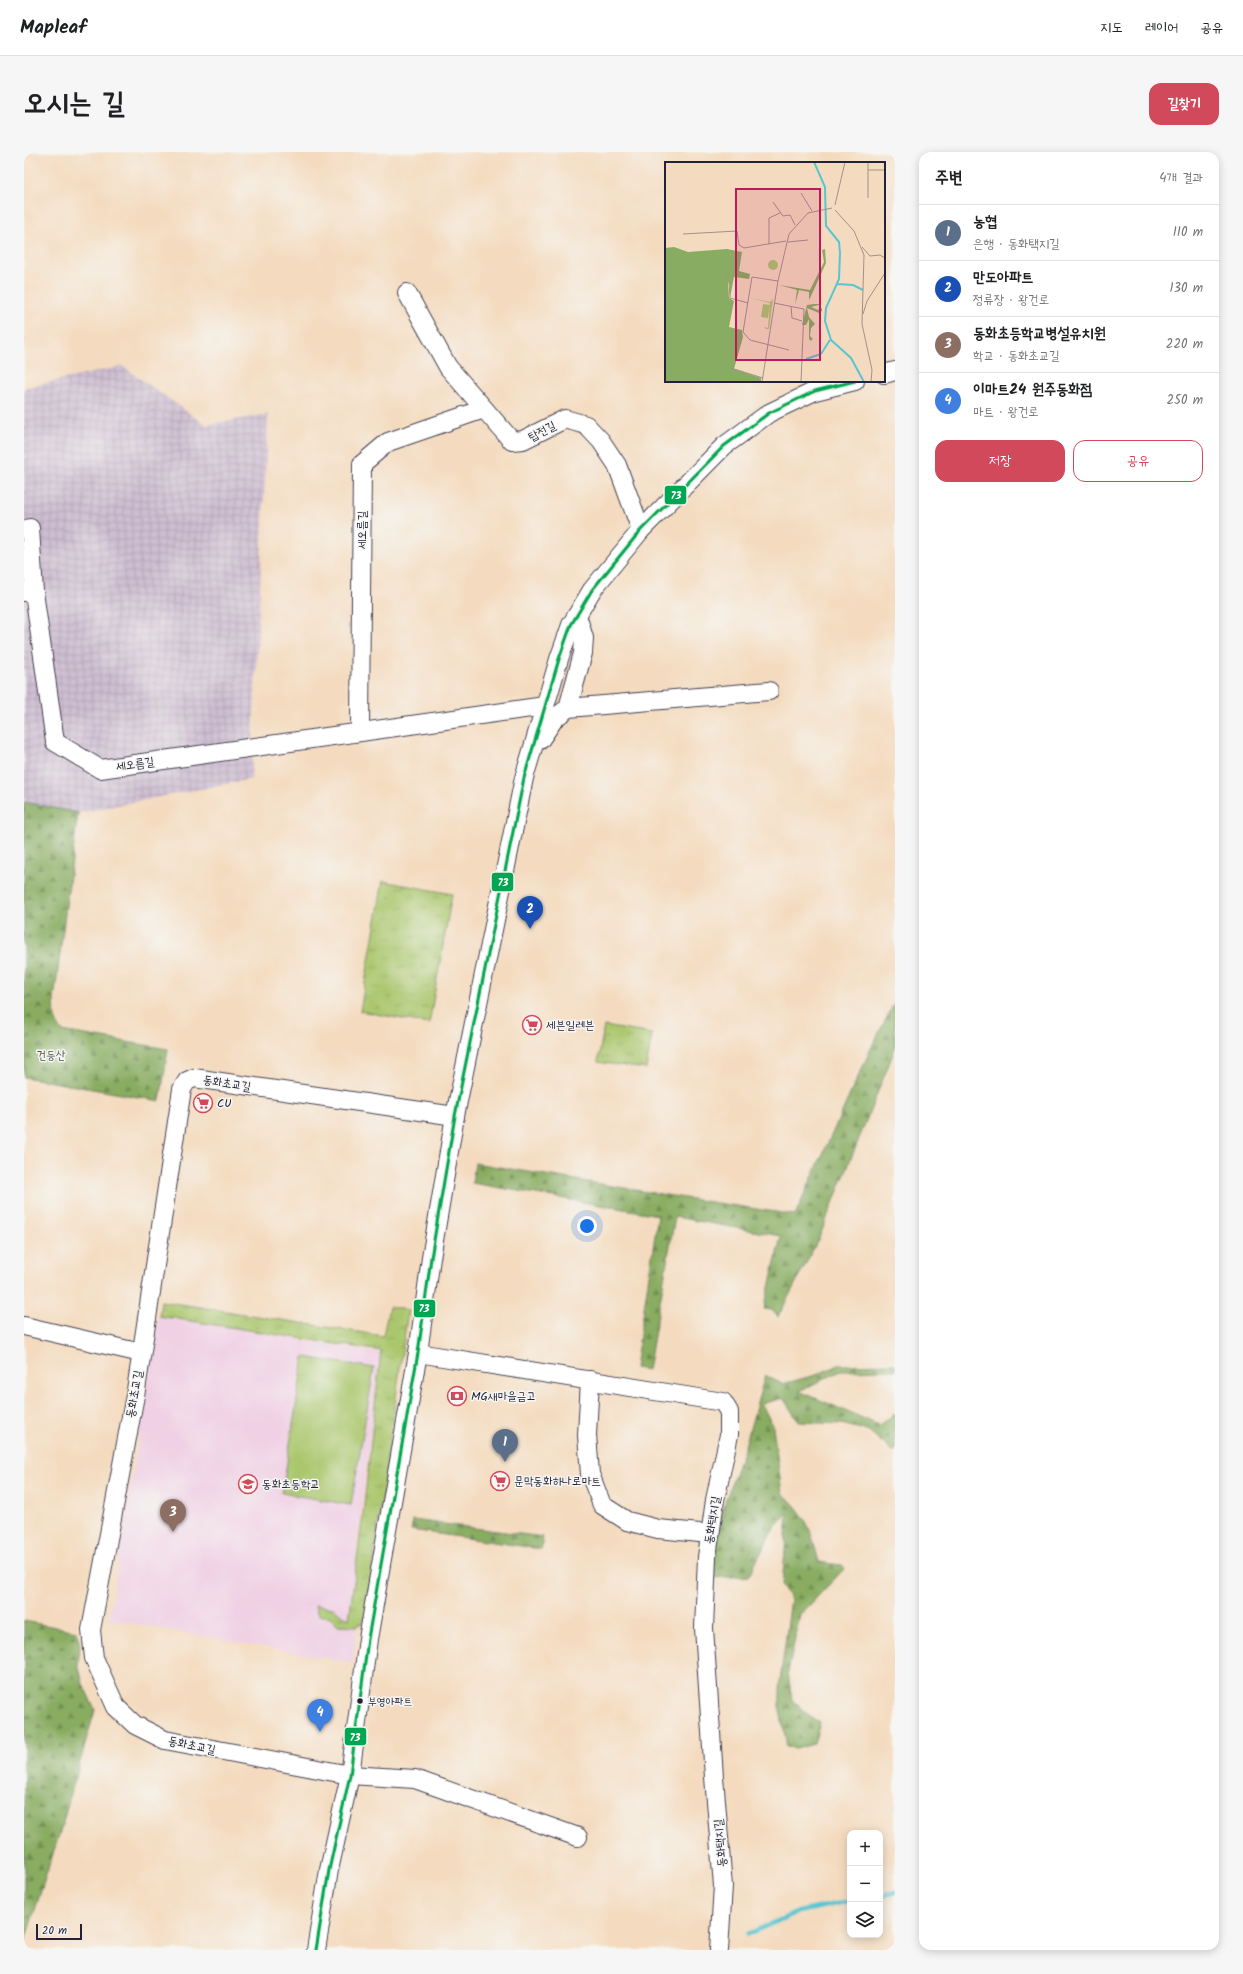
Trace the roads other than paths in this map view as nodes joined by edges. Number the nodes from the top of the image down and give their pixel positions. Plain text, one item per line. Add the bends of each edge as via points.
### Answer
1 (407, 293) dead end
2 (895, 371) edge
3 (885, 374) edge
4 (846, 382) edge
5 (812, 386) edge
6 (484, 409) junction
7 (30, 528) dead end
8 (641, 530) junction
9 (29, 592) edge
10 (577, 615) junction
11 (769, 691) dead end
12 (545, 706) junction
13 (568, 708) junction
14 (360, 732) junction
15 (532, 752) junction
16 (455, 1116) junction
17 (24, 1326) edge
18 (141, 1353) junction
19 (418, 1353) junction
20 (590, 1380) junction
21 (710, 1534) junction
22 (350, 1775) junction
23 (578, 1837) dead end
24 (316, 1950) edge
25 (719, 1950) edge

1 - 6 street, 탑전길 via 448,367
2 - 3 street
4 - 5 street
5 - 8 street via 724,446
6 - 8 street, 탑전길 via 512,441 523,440 565,419 586,425 601,441 617,465
6 - 14 street, 세오름길 via 388,442 362,464
7 - 9 street
8 - 10 street via 592,590
9 - 14 street, 세오름길 via 55,742 100,769
10 - 12 street via 559,659
10 - 13 street via 584,638 583,653
11 - 13 street
12 - 14 street, 세오름길
12 - 15 street
13 - 15 street via 555,718
15 - 16 street
16 - 18 street, 동화초교길 via 194,1078 187,1081 182,1089
16 - 19 street
17 - 18 street
18 - 22 street, 동화초교길 via 91,1630 94,1658 116,1707 135,1725 165,1740
19 - 20 street, 동화택지길
19 - 22 street via 368,1639
20 - 21 street via 587,1435 590,1474 602,1505 627,1520 658,1529
20 - 21 street, 동화택지길 via 723,1402 729,1412 729,1435
21 - 25 street, 동화택지길 via 704,1628 723,1886
22 - 23 street, 동화초교길 via 415,1779
22 - 24 street via 329,1870

